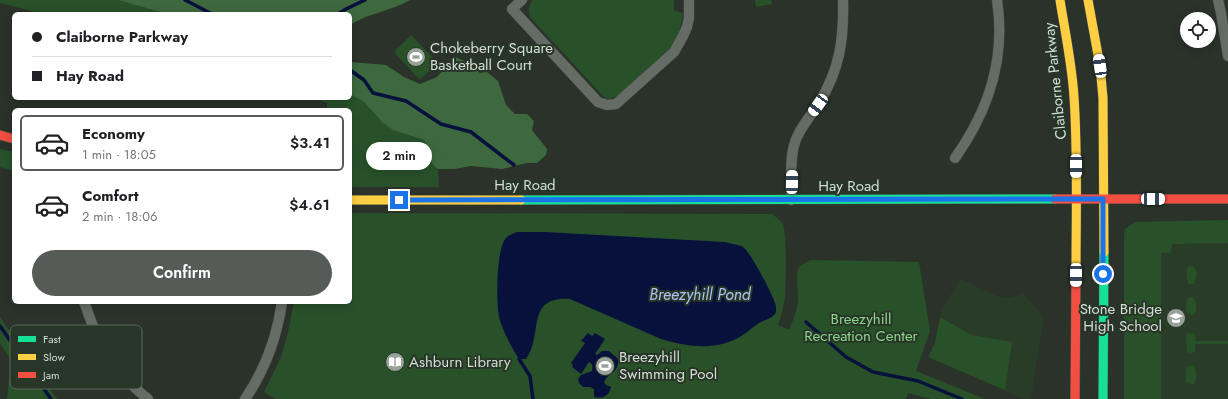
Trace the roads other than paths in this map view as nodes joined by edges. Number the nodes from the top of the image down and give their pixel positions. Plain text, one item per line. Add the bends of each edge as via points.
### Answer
1 (522, 0) edge
2 (689, 0) edge
3 (843, 0) edge
4 (997, 0) edge
5 (1060, 0) edge
6 (1088, 0) edge
7 (1218, 0) edge
8 (1228, 56) edge
9 (0, 135) edge
10 (12, 138) edge
11 (955, 158) dead end
12 (1103, 199) junction
13 (1228, 199) edge
14 (352, 200) edge
15 (791, 200) junction
16 (1075, 200) junction
17 (85, 304) edge
18 (282, 304) edge
19 (92, 325) edge
20 (138, 389) edge
21 (148, 399) edge
22 (245, 399) edge
23 (1076, 399) edge
24 (1104, 399) edge

1 - 2 street via 512,9 598,102 607,105 616,104 674,52 684,36 689,18
3 - 15 street via 844,25 838,62 827,90 804,124 796,142 792,155
4 - 11 street via 1000,36 993,79 978,120
5 - 16 street, Claiborne Parkway via 1074,96
6 - 12 street via 1097,44 1103,98
7 - 8 street
9 - 10 street
12 - 13 street, Hay Road
12 - 16 street, Hay Road
12 - 24 street
14 - 15 street, Hay Road
15 - 16 street, Hay Road
16 - 23 street, Claiborne Parkway
17 - 19 street
18 - 22 street via 276,334 268,357
20 - 21 street

